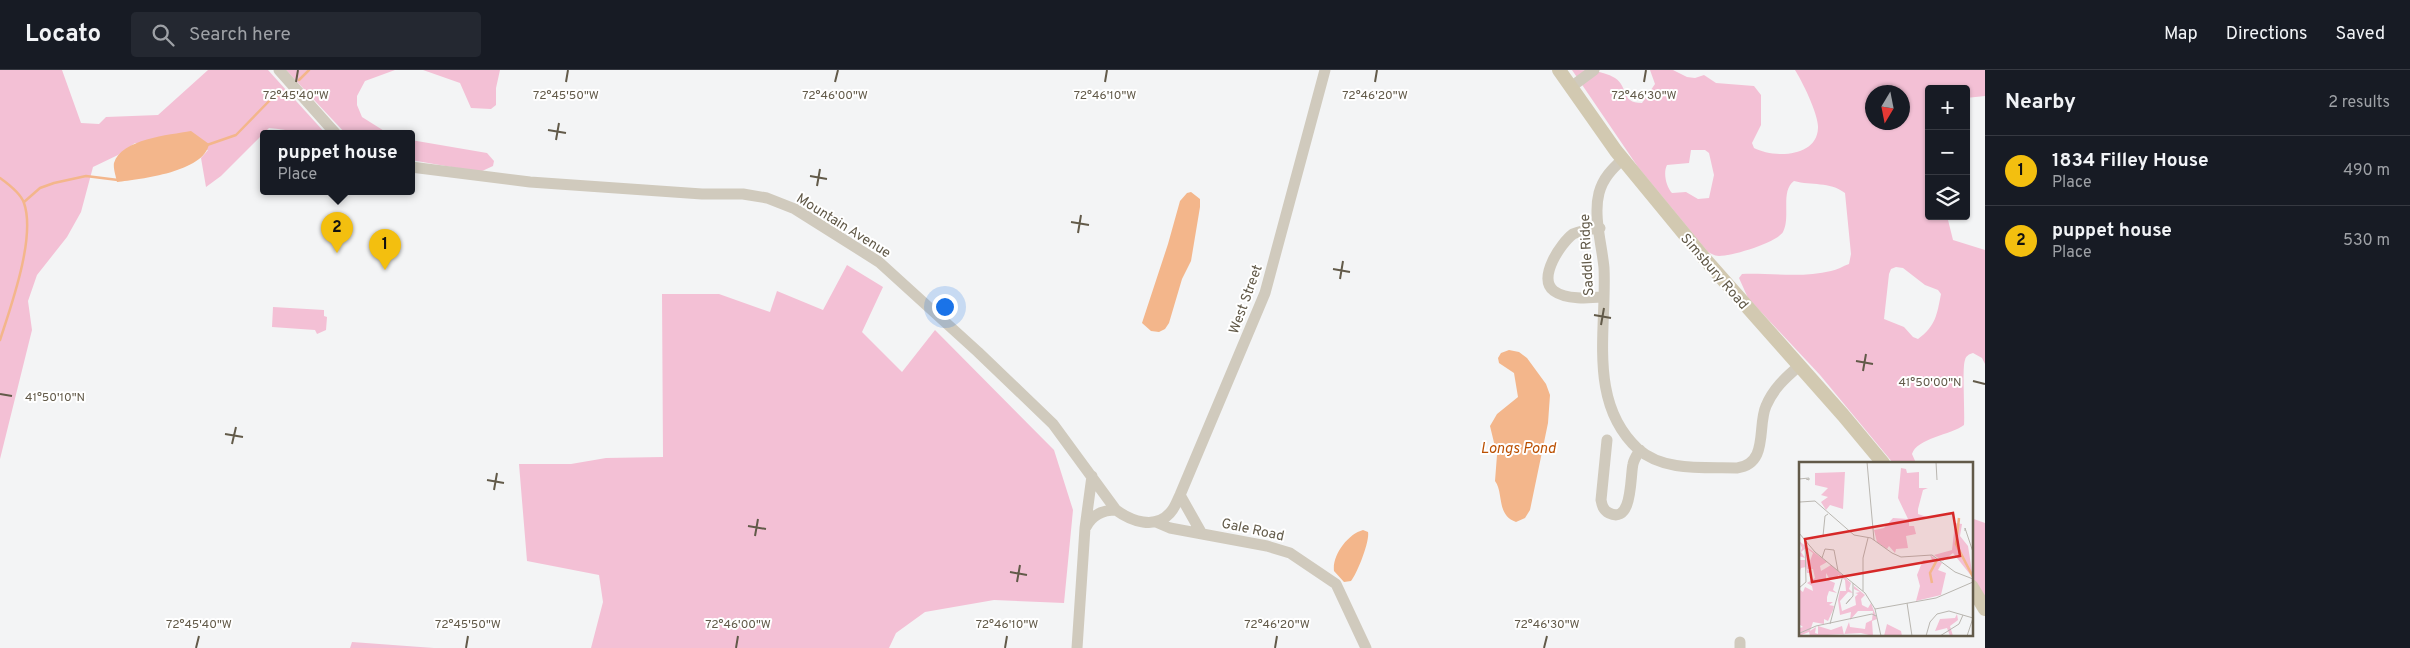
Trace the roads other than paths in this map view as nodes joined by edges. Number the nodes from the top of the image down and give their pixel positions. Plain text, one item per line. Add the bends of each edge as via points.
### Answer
1 (280, 70) edge
2 (1325, 70) edge
3 (1559, 70) edge
4 (1594, 70) edge
5 (1571, 87) junction
6 (332, 130) edge
7 (1622, 159) junction
8 (415, 168) edge
9 (1600, 228) junction
10 (1604, 298) junction
11 (1799, 366) junction
12 (1607, 440) dead end
13 (1640, 450) junction
14 (1882, 462) edge
15 (1092, 476) junction
16 (1180, 495) junction
17 (1116, 510) junction
18 (1156, 522) junction
19 (1086, 528) junction
20 (1202, 534) junction
21 (1972, 588) edge
22 (1985, 609) edge
23 (1077, 648) edge
24 (1366, 648) edge

1 - 6 street
2 - 16 street, West Street via 1265,293
3 - 5 main road, Simsbury Road
4 - 5 street
5 - 7 main road, Simsbury Road
7 - 9 street, Saddle Ridge via 1602,183 1598,200
7 - 11 main road, Simsbury Road via 1713,270
8 - 15 street, Mountain Avenue via 530,182 743,194 767,198 795,209 879,262 1054,424
9 - 10 street, Saddle Ridge
9 - 10 street via 1580,231 1568,238 1552,262 1549,278 1551,288 1558,293
10 - 13 street, Saddle Ridge via 1602,363 1605,387 1616,418
11 - 13 street, Saddle Ridge via 1772,394 1764,410 1758,451 1748,465 1737,468 1679,466
11 - 14 main road, Simsbury Road
12 - 13 street via 1601,500 1611,514 1620,513 1626,507 1633,464
15 - 17 street, Mountain Avenue
15 - 19 street
16 - 18 street, West Street via 1170,514
16 - 20 street, Gale Road
17 - 18 street, Mountain Avenue via 1143,523
17 - 19 street via 1107,510 1094,517
18 - 20 street, Gale Road
19 - 23 street
20 - 24 street, Gale Road via 1290,553 1336,584
21 - 22 main road

